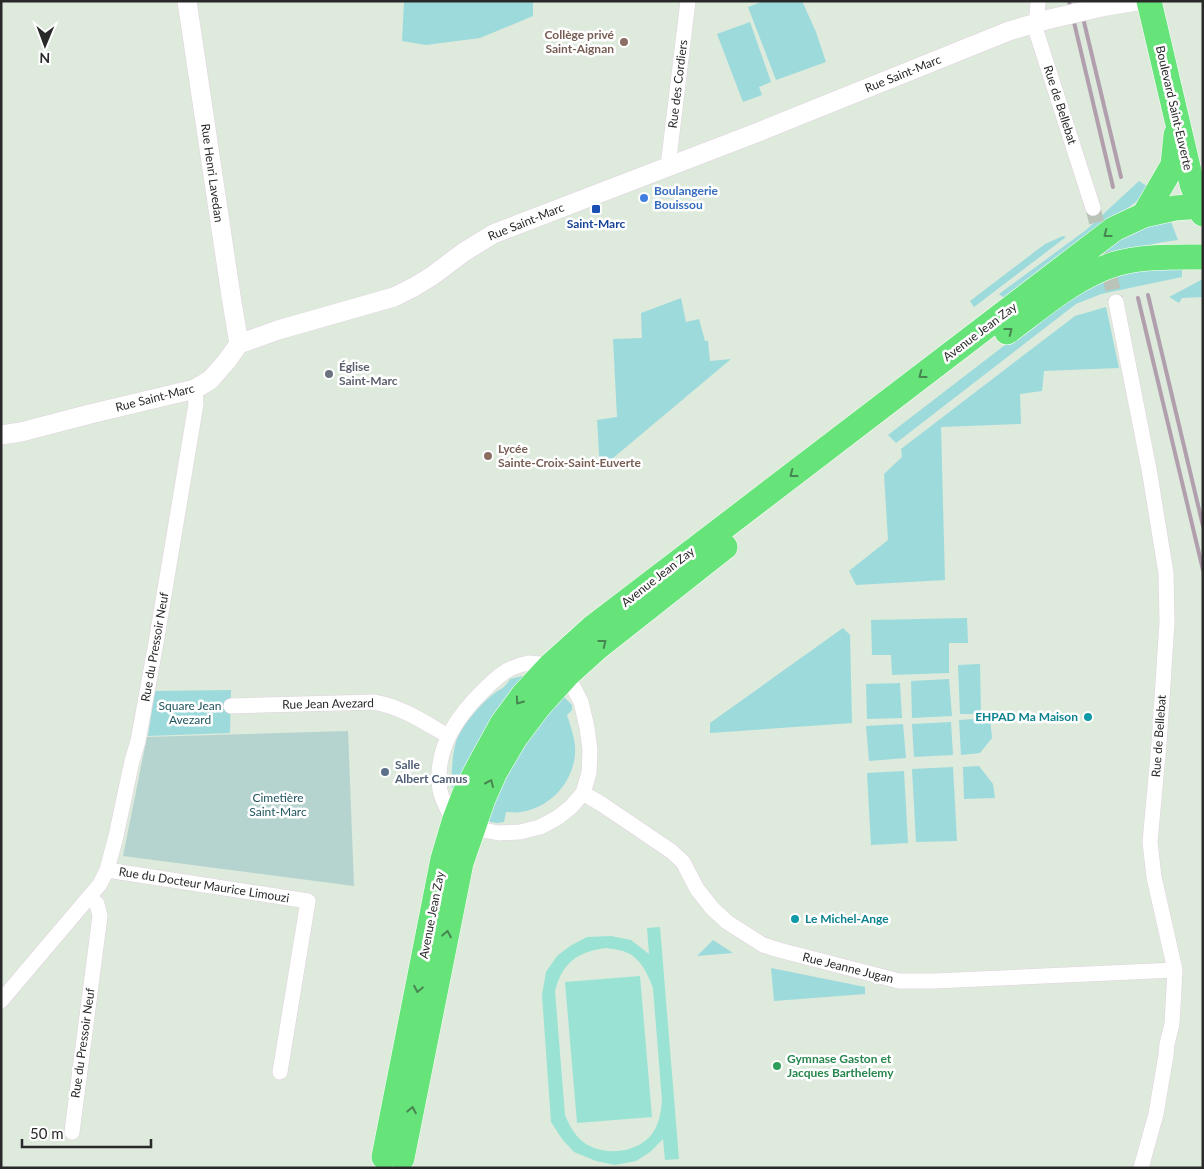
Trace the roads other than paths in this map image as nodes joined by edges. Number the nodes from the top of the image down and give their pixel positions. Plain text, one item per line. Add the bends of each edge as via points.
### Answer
1 (187, 1) edge
2 (688, 1) edge
3 (1038, 1) edge
4 (1137, 1) edge
5 (1149, 1) edge
6 (1043, 21) junction
7 (1174, 104) junction
8 (672, 166) junction
9 (1093, 208) tunnel mouth
10 (1202, 209) edge
11 (1144, 215) junction
12 (1203, 247) edge
13 (1203, 257) edge
14 (1138, 260) junction
15 (1116, 302) tunnel mouth
16 (239, 344) junction
17 (195, 389) junction
18 (1, 435) edge
19 (559, 670) junction
20 (231, 706) dead end
21 (448, 736) junction
22 (583, 793) junction
23 (463, 825) junction
24 (107, 870) junction
25 (89, 897) junction
26 (1175, 970) junction
27 (1, 1001) edge
28 (280, 1072) dead end
29 (72, 1132) dead end
30 (393, 1158) dead end
31 (1140, 1168) edge

1 - 16 street, Rue Henri Lavedan
2 - 8 street, Rue des Cordiers via 669,158
3 - 6 street, Rue de Bellebat
4 - 6 street, Rue Saint-Marc, bridge
5 - 7 main road, Boulevard Saint-Euverte
6 - 8 street, Rue Saint-Marc via 1010,31
6 - 9 street, Rue de Bellebat via 1036,31
7 - 10 main road, Boulevard Saint-Euverte via 1192,184
7 - 11 main road via 1176,139 1172,165
8 - 16 street, Rue Saint-Marc via 493,234 432,276 394,297
10 - 11 main road, Avenue Jean Zay via 1175,208
11 -> 19 main road, Avenue Jean Zay via 1114,229 592,628
12 - 14 main road via 1167,248
13 - 14 main road, Avenue Jean Zay
19 -> 14 main road, Avenue Jean Zay via 597,648 1055,296 1097,271
15 - 26 street, Rue de Bellebat via 1140,415 1166,573 1167,622 1150,842 1154,877
16 - 17 street, Rue Saint-Marc via 210,380
17 - 18 street, Rue Saint-Marc
17 - 24 street, Rue du Pressoir Neuf via 196,404 138,741
19 - 21 street via 528,663 504,672 474,699
19 - 22 street via 581,702 587,727 589,773
19 - 23 main road, Avenue Jean Zay via 539,706 515,738 483,799
20 - 21 street, Rue Jean Avezard via 374,702 407,712
21 - 23 street via 440,767 440,791 445,805
22 - 23 street via 571,807 540,827 499,834
22 - 26 street, Rue Jeanne Jugan via 684,862 697,889 727,922 763,945 779,950 899,981
23 - 30 main road, Avenue Jean Zay via 461,863
24 - 25 street, Rue du Pressoir Neuf
24 - 28 street, Rue du Docteur Maurice Limouzi via 308,901
25 - 27 street, Rue du Pressoir Neuf
25 - 29 street, Rue du Pressoir Neuf via 97,904 100,916
26 - 31 street, Rue de Bellebat via 1172,1024 1156,1114

